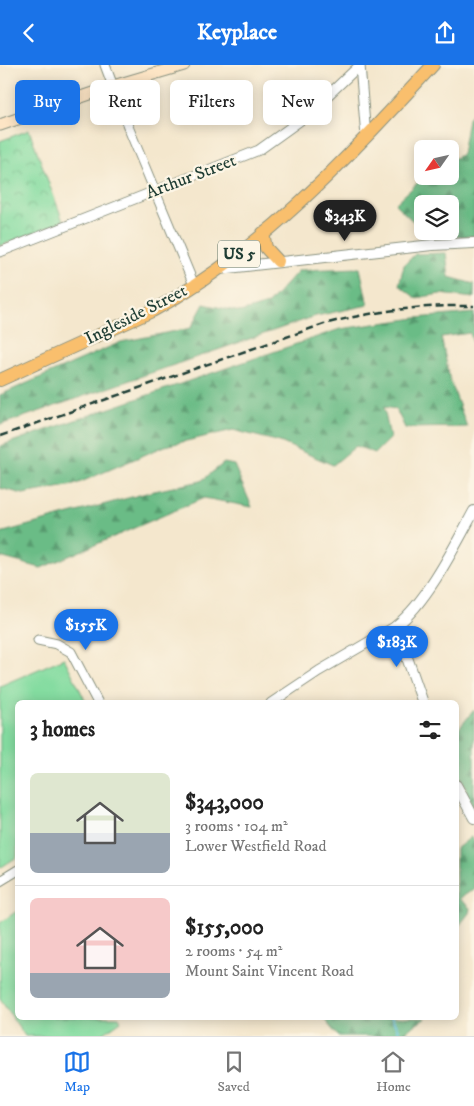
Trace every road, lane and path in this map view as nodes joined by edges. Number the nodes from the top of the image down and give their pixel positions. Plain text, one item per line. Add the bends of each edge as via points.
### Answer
1 (105, 65) edge
2 (184, 65) edge
3 (360, 65) edge
4 (433, 65) edge
5 (111, 80) edge
6 (133, 80) edge
7 (90, 94) edge
8 (0, 125) edge
9 (128, 125) edge
10 (366, 137) junction
11 (154, 192) junction
12 (263, 233) junction
13 (474, 243) edge
14 (0, 252) edge
15 (278, 261) junction
16 (218, 269) junction
17 (194, 285) junction
18 (0, 380) edge
19 (474, 511) edge
20 (396, 626) junction
21 (38, 640) dead end
22 (96, 700) edge
23 (276, 700) edge
24 (422, 700) edge
25 (459, 790) edge
26 (474, 818) edge
27 (15, 872) edge
28 (0, 881) edge

1 - 5 street
2 - 6 main road
3 - 10 street
3 - 11 street, Arthur Street via 305,117 259,150
4 - 10 main road, Ingleside Street / US 5
7 - 8 main road
9 - 11 street
10 - 12 main road, Ingleside Street / US 5
11 - 14 street, Arthur Street
11 - 17 street
12 - 15 main road via 266,248
12 - 16 main road, Ingleside Street / US 5
13 - 15 street
15 - 16 street
16 - 17 main road, Ingleside Street / US 5
17 - 18 main road, Ingleside Street / US 5 via 152,311
19 - 20 street via 430,584
20 - 23 street
20 - 24 street
21 - 22 street via 71,651
25 - 26 street
27 - 28 street

